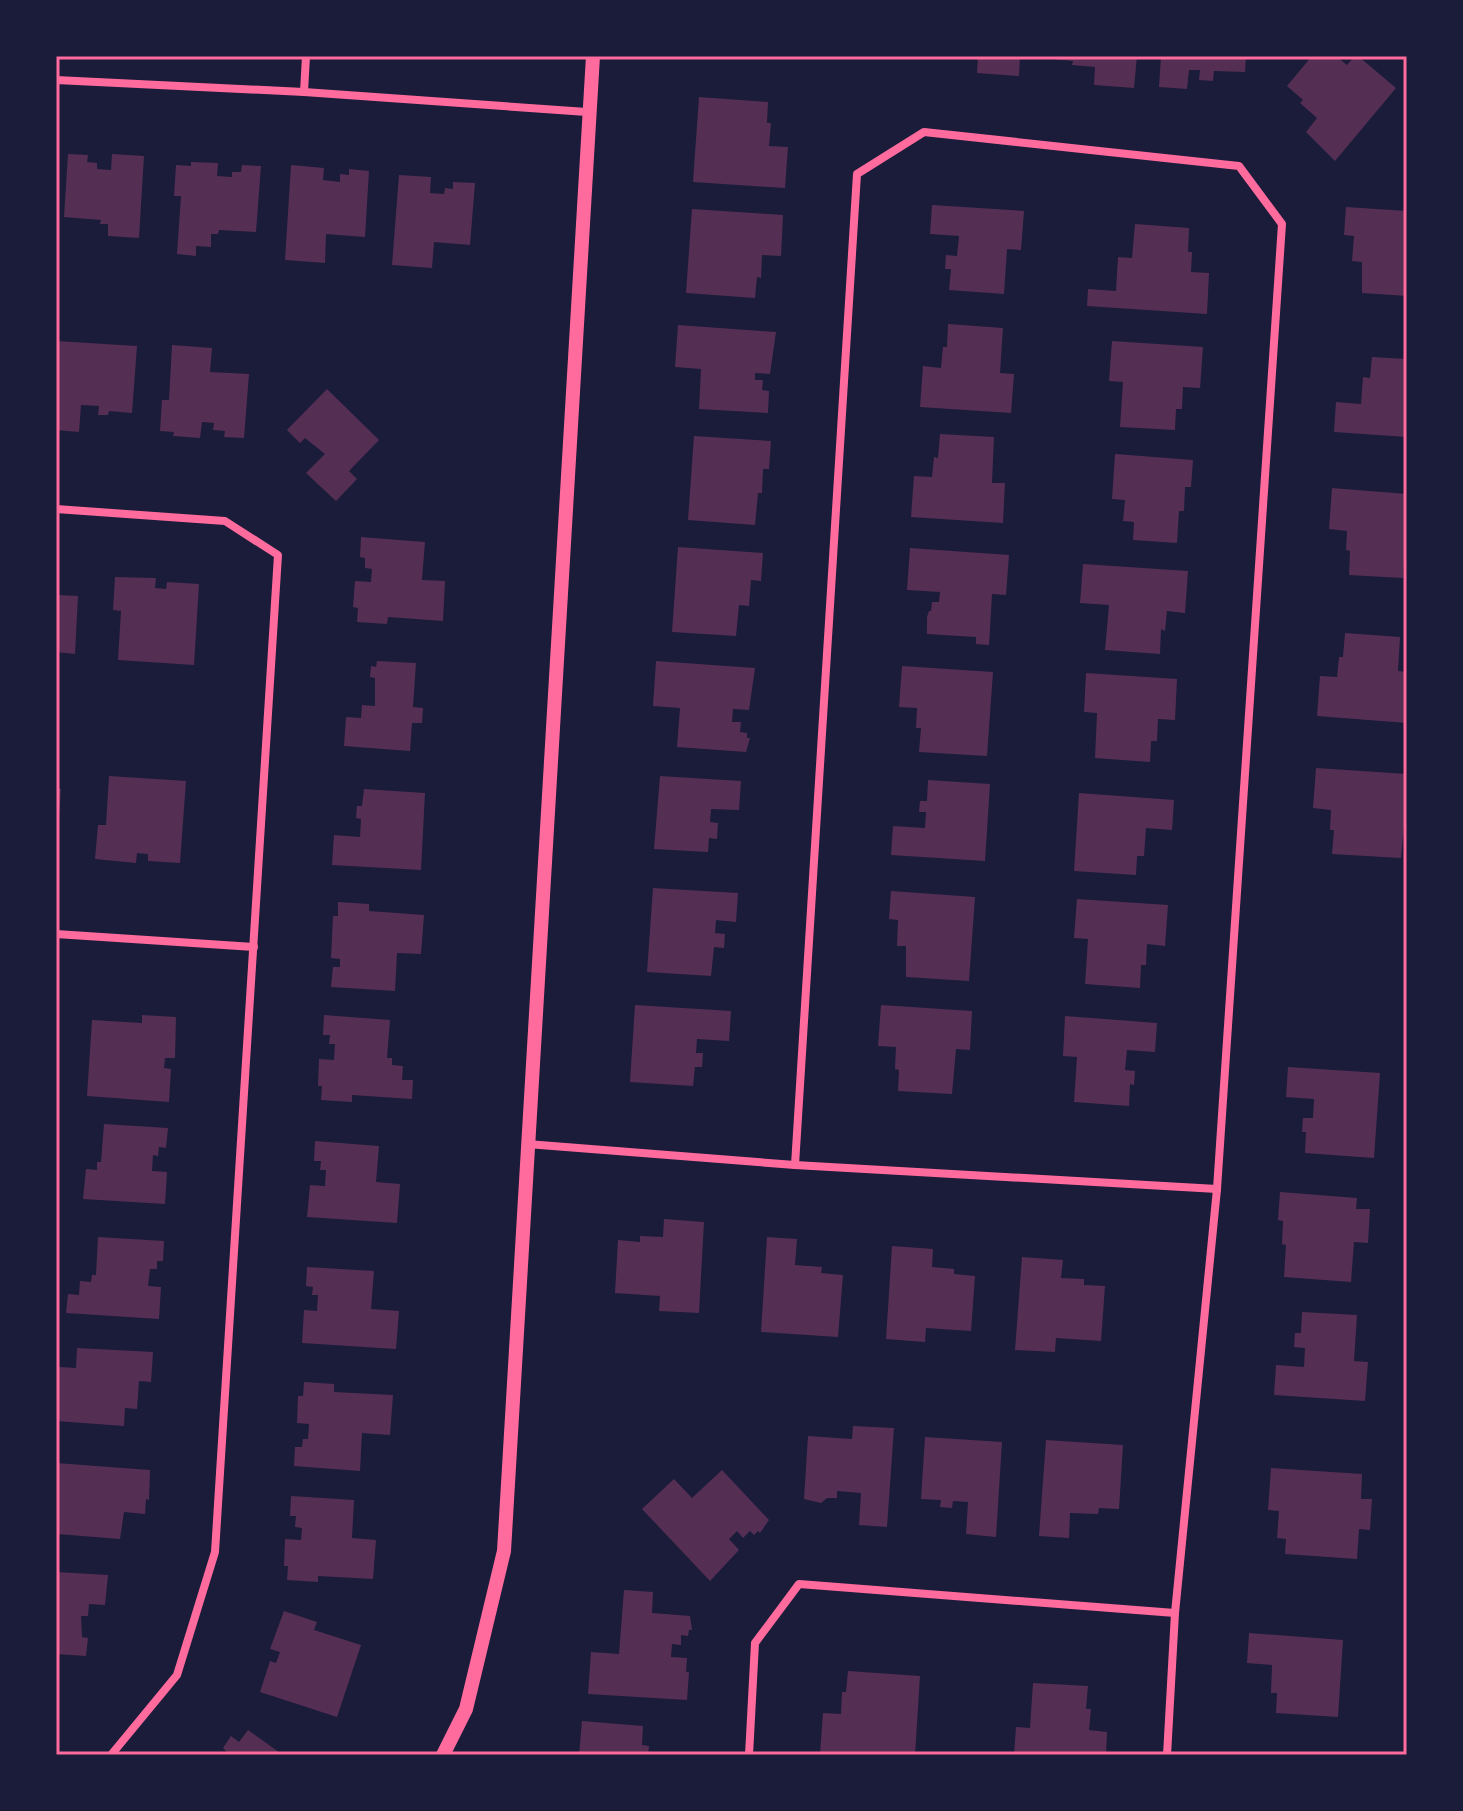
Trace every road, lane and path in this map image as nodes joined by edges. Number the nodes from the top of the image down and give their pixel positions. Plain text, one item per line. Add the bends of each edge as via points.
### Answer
1 (306, 56) edge
2 (593, 56) edge
3 (56, 80) edge
4 (304, 92) junction
5 (587, 112) junction
6 (56, 509) edge
7 (56, 934) edge
8 (254, 947) junction
9 (526, 1144) junction
10 (795, 1165) junction
11 (1217, 1189) junction
12 (1175, 1613) junction
13 (111, 1755) edge
14 (443, 1755) edge
15 (749, 1755) edge
16 (1167, 1755) edge

1 - 4 street
2 - 5 street
3 - 4 street
4 - 5 street
5 - 9 street
6 - 8 street via 225,521 278,555
7 - 8 street
8 - 13 street via 215,1552 177,1675
9 - 10 street
9 - 14 street via 504,1551 466,1709
10 - 11 street
10 - 11 street via 857,174 924,132 1239,166 1282,224
11 - 12 street
12 - 15 street via 799,1584 755,1643
12 - 16 street

